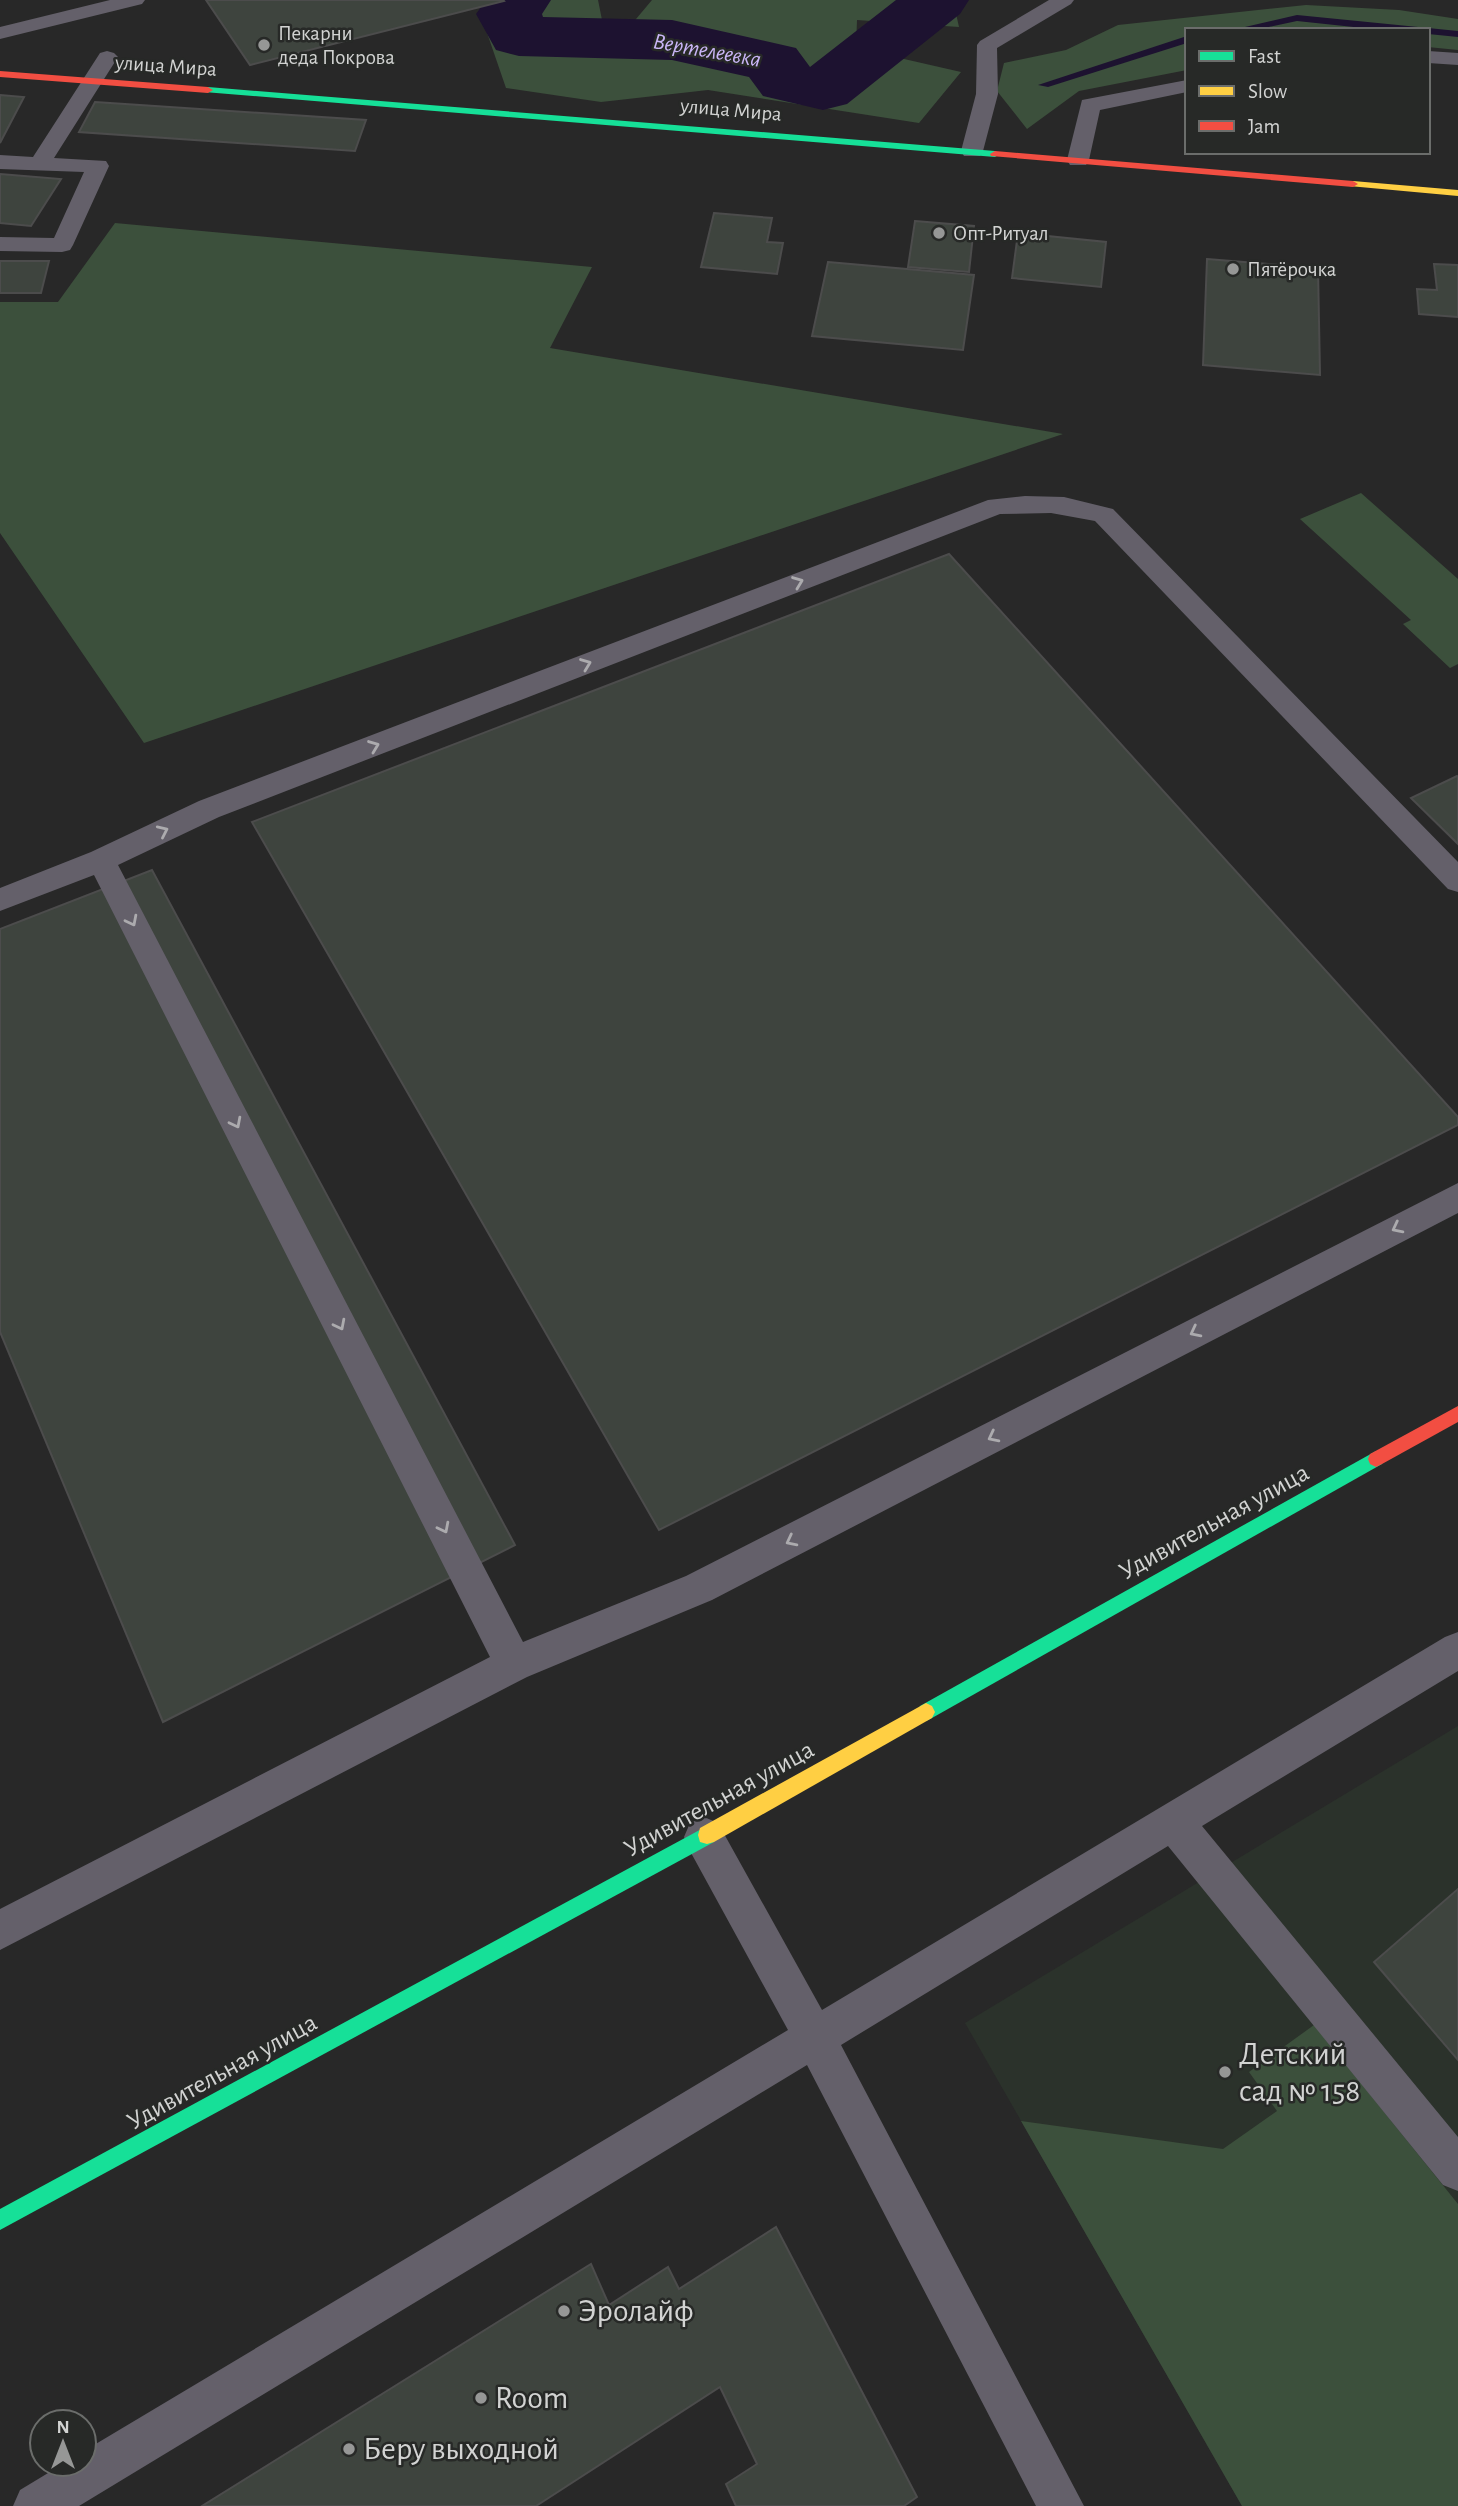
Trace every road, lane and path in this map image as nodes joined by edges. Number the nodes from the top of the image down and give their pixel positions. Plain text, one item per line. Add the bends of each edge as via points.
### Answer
1 (135, 0) edge
2 (1064, 0) edge
3 (0, 33) edge
4 (107, 57) dead end
5 (1430, 57) edge
6 (1458, 59) edge
7 (0, 74) edge
8 (94, 81) junction
9 (1185, 86) edge
10 (972, 151) junction
11 (1077, 160) junction
12 (0, 162) edge
13 (39, 164) junction
14 (1458, 194) edge
15 (0, 244) edge
16 (101, 860) junction
17 (1458, 881) edge
18 (0, 900) edge
19 (1458, 1197) edge
20 (1458, 1413) edge
21 (1458, 1650) edge
22 (514, 1664) junction
23 (1173, 1822) junction
24 (704, 1837) junction
25 (0, 1930) edge
26 (815, 2038) junction
27 (1458, 2170) edge
28 (0, 2220) edge
29 (36, 2506) edge
30 (1061, 2506) edge

1 - 3 lane
2 - 10 lane via 987,45 987,94
4 - 8 lane
5 - 6 lane
7 - 8 street, улица Мира
8 - 10 street, улица Мира
8 - 13 lane
9 - 11 lane via 1090,105
10 - 11 street, улица Мира
11 - 14 street, улица Мира
12 - 13 lane
13 - 15 lane via 98,166 62,245
16 -> 17 lane via 209,809 998,506 1033,502 1073,505 1104,515
16 - 18 lane
16 -> 22 lane
19 -> 22 lane via 699,1588
20 - 24 street, Удивительная улица
21 - 23 lane
22 - 25 lane
23 - 26 lane
23 - 27 lane
24 - 26 lane
24 - 28 street, Удивительная улица
26 - 29 lane
26 - 30 lane

